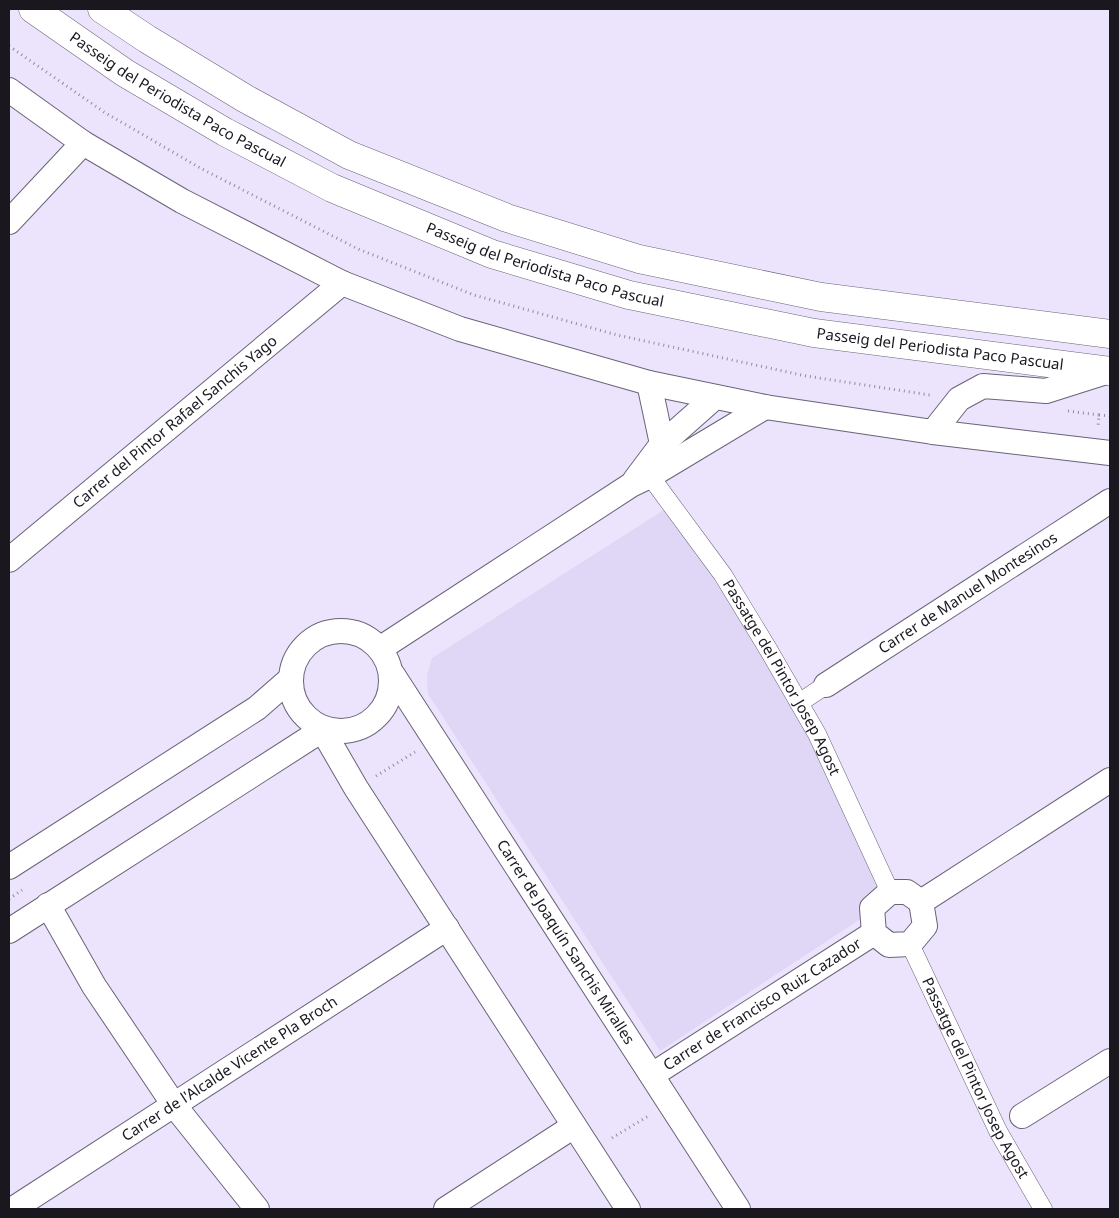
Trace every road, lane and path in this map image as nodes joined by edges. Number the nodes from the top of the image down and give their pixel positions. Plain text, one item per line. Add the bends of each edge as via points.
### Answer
1 (33, 9) edge
2 (102, 9) edge
3 (9, 90) edge
4 (83, 143) junction
5 (9, 222) edge
6 (342, 283) junction
7 (1110, 334) edge
8 (1110, 371) edge
9 (649, 383) junction
10 (715, 397) junction
11 (765, 407) junction
12 (1099, 415) dead end
13 (1110, 416) edge
14 (933, 432) junction
15 (704, 443) junction
16 (662, 444) junction
17 (1110, 453) edge
18 (641, 481) junction
19 (1110, 501) edge
20 (9, 560) edge
21 (382, 648) junction
22 (393, 675) junction
23 (289, 680) junction
24 (826, 685) joint
25 (799, 702) junction
26 (323, 730) junction
27 (435, 740) junction
28 (1110, 780) edge
29 (356, 788) junction
30 (12, 858) edge
31 (890, 892) junction
32 (921, 902) junction
33 (48, 905) junction
34 (447, 928) junction
35 (9, 931) edge
36 (874, 932) junction
37 (910, 944) junction
38 (1110, 1060) edge
39 (652, 1075) junction
40 (669, 1103) junction
41 (174, 1105) junction
42 (1022, 1116) joint
43 (574, 1126) junction
44 (998, 1131) junction
45 (591, 1152) junction
46 (12, 1209) edge
47 (257, 1209) edge
48 (446, 1209) edge
49 (628, 1209) edge
50 (738, 1209) edge
51 (1043, 1209) edge

1 - 8 street, Passeig del Periodista Paco Pascual via 125,73 225,132 332,188 492,254 628,296 814,333
2 - 7 street, Passeig del Periodista Paco Pascual via 146,40 229,89 348,154 507,218 639,259 821,296
3 - 4 street
4 - 5 street
4 - 6 street via 182,201
6 - 9 street via 460,329
6 - 20 street, Carrer del Pintor Rafael Sanchis Yago
8 - 14 street, Passeig del Periodista Paco Pascual via 1046,391 983,386 959,399
9 - 10 street
9 - 16 street
10 - 11 street
10 - 15 street
10 - 16 street
11 - 14 street
11 - 15 street
12 - 13 path
14 - 17 street
15 - 18 street
16 - 18 street
18 - 21 street
18 - 25 street, Passatge del Pintor Josep Agost via 723,575
19 - 24 street, Carrer de Manuel Montesinos
21 - 22 street
21 - 23 street via 355,631 324,632 299,651
22 - 26 street via 386,709 358,731
22 - 27 street, Carrer de Joaquín Sanchis Miralles
23 - 26 street via 298,710
23 - 30 street via 257,708
24 - 25 street
25 - 31 street, Passatge del Pintor Josep Agost
26 - 29 street
26 - 33 street
27 - 29 path
27 - 39 street, Carrer de Joaquín Sanchis Miralles
28 - 32 street
29 - 34 street
31 - 32 street via 907,892
31 - 36 street via 872,908
32 - 37 street via 925,926
33 - 35 street
33 - 41 street via 94,986
34 - 41 street, Carrer de l'Alcalde Vicente Pla Broch
34 - 43 street
36 - 37 street via 890,945
36 - 39 street, Carrer de Francisco Ruiz Cazador
37 - 44 street, Passatge del Pintor Josep Agost
38 - 42 street
39 - 40 street, Carrer de Joaquín Sanchis Miralles
40 - 45 path
40 - 50 street, Carrer de Joaquín Sanchis Miralles
41 - 46 street, Carrer de l'Alcalde Vicente Pla Broch
41 - 47 street
42 - 44 street
43 - 45 street
43 - 48 street
44 - 51 street, Passatge del Pintor Josep Agost
45 - 49 street

